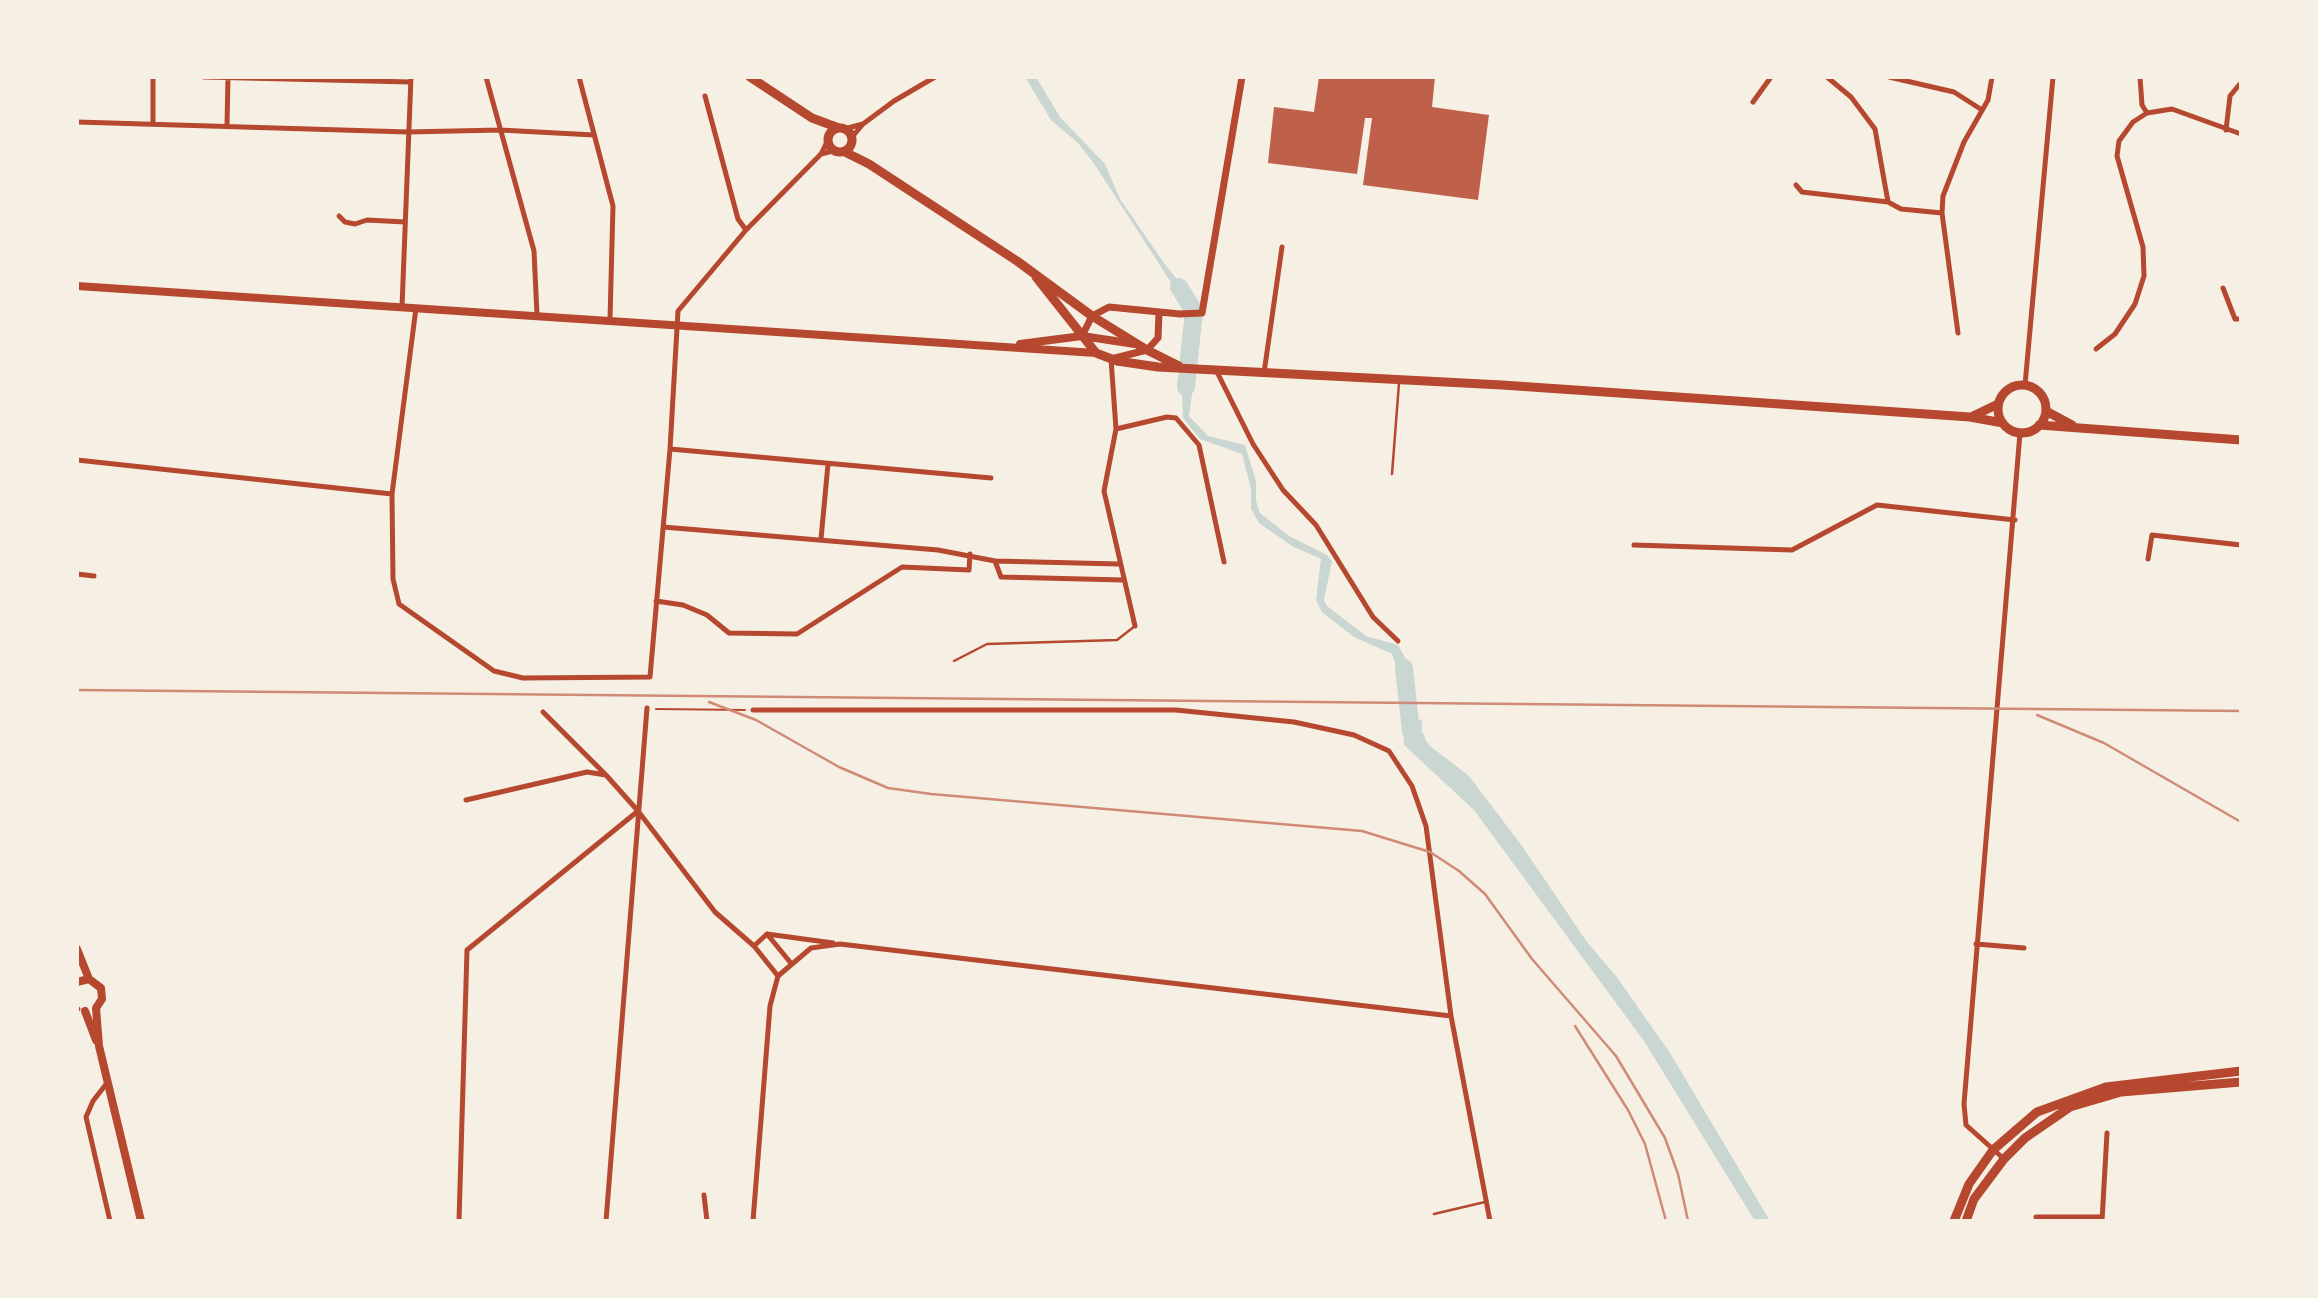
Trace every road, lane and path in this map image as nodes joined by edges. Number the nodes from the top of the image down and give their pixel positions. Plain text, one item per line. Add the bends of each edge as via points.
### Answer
1 (153, 77) edge
2 (204, 77) edge
3 (486, 77) edge
4 (579, 77) edge
5 (750, 77) edge
6 (935, 77) edge
7 (1242, 77) edge
8 (1771, 77) edge
9 (1826, 77) edge
10 (1889, 77) edge
11 (1993, 77) edge
12 (2053, 77) edge
13 (2140, 77) edge
14 (228, 78) edge
15 (410, 79) edge
16 (2239, 85) dead end
17 (705, 96) dead end
18 (1753, 102) dead end
19 (1982, 110) junction
20 (2147, 113) junction
21 (812, 118) junction
22 (77, 122) edge
23 (153, 123) junction
24 (863, 124) junction
25 (227, 125) junction
26 (842, 128) junction
27 (499, 130) junction
28 (2226, 130) junction
29 (408, 132) junction
30 (2241, 134) edge
31 (594, 135) junction
32 (829, 144) junction
33 (849, 145) junction
34 (1796, 185) dead end
35 (1888, 202) junction
36 (1942, 213) junction
37 (339, 216) dead end
38 (405, 222) junction
39 (746, 230) junction
40 (1282, 247) dead end
41 (1036, 277) junction
42 (77, 286) edge
43 (2223, 288) dead end
44 (402, 307) junction
45 (416, 308) junction
46 (1159, 312) junction
47 (537, 315) junction
48 (1093, 316) junction
49 (610, 319) junction
50 (2241, 319) edge
51 (676, 324) junction
52 (1958, 333) dead end
53 (1082, 336) junction
54 (999, 346) junction
55 (1142, 347) junction
56 (2096, 349) dead end
57 (1096, 353) junction
58 (1111, 359) junction
59 (1181, 366) junction
60 (1216, 370) junction
61 (1264, 373) junction
62 (1400, 380) junction
63 (2025, 385) junction
64 (1998, 404) junction
65 (2046, 411) junction
66 (1970, 417) junction
67 (2003, 423) junction
68 (2039, 425) junction
69 (2073, 426) junction
70 (1116, 429) junction
71 (2020, 432) junction
72 (2241, 440) edge
73 (670, 449) junction
74 (77, 460) edge
75 (828, 464) junction
76 (1392, 474) dead end
77 (991, 478) dead end
78 (391, 494) junction
79 (2015, 520) junction
80 (663, 527) junction
81 (821, 539) junction
82 (1634, 545) dead end
83 (2241, 545) edge
84 (970, 554) junction
85 (2148, 559) dead end
86 (995, 561) junction
87 (1224, 562) dead end
88 (1119, 564) junction
89 (77, 575) edge
90 (94, 576) dead end
91 (1123, 580) junction
92 (656, 601) junction
93 (1135, 626) joint
94 (1398, 640) dead end
95 (954, 661) dead end
96 (647, 708) joint
97 (753, 710) joint
98 (543, 712) dead end
99 (606, 775) junction
100 (466, 800) dead end
101 (638, 811) junction
102 (767, 934) junction
103 (840, 944) junction
104 (1976, 944) junction
105 (754, 946) junction
106 (2024, 948) dead end
107 (77, 950) edge
108 (790, 962) junction
109 (778, 976) junction
110 (82, 981) edge
111 (96, 1008) junction
112 (79, 1009) edge
113 (1451, 1016) junction
114 (99, 1046) junction
115 (2241, 1071) edge
116 (2241, 1082) edge
117 (107, 1083) junction
118 (2107, 1133) dead end
119 (1993, 1150) junction
120 (2004, 1159) junction
121 (704, 1195) dead end
122 (1486, 1202) junction
123 (1434, 1213) dead end
124 (2036, 1217) dead end
125 (2102, 1219) edge
126 (110, 1221) edge
127 (141, 1221) edge
128 (459, 1221) edge
129 (606, 1221) edge
130 (707, 1221) edge
131 (753, 1221) edge
132 (1490, 1221) edge
133 (1954, 1221) edge
134 (1966, 1221) edge

1 - 23 street
2 - 14 street
3 - 27 street
4 - 31 street
5 - 21 main road
6 - 24 street
7 - 46 street via 1202,313
8 - 18 street
9 - 35 street via 1851,97 1875,129
10 - 19 street via 1954,92
11 - 19 street
12 - 63 street
13 - 20 street
14 - 15 street
14 - 25 street
15 - 29 street
16 - 28 street via 2230,96
17 - 39 street via 738,219
19 - 36 street via 1943,196
20 - 28 street via 2172,109
20 - 56 street via 2133,122 2119,141 2117,156 2143,247 2144,276 2135,304 2115,334
21 - 26 main road
21 - 32 main road
22 - 23 street
23 - 25 street
24 - 26 street
24 - 33 street
25 - 29 street
26 - 32 main road via 832,130
26 - 33 main road
27 - 29 street
27 - 31 street
27 - 47 street via 534,251
28 - 30 street
29 - 38 street
31 - 49 street via 613,206
32 - 33 main road
32 - 39 street
33 - 41 main road via 869,164
34 - 35 street via 1802,192
35 - 36 street via 1901,209
36 - 52 street
37 - 38 street via 355,224 367,220
38 - 44 street
39 - 51 street via 678,311
40 - 61 street
41 - 48 main road
41 - 53 main road
42 - 44 main road
43 - 50 street via 2235,318
44 - 45 main road
45 - 47 main road
45 - 78 street
46 - 48 street via 1109,307
46 - 55 street via 1158,338
47 - 49 main road
48 - 53 street
48 - 55 main road
49 - 51 main road
51 - 54 main road
51 - 73 street
53 - 54 main road
53 - 55 main road
53 - 57 main road
54 - 57 main road
55 - 58 street
55 - 59 main road
57 - 58 main road
58 - 59 main road
58 - 70 street
59 - 60 main road
60 - 61 main road
60 - 94 street via 1253,444 1283,490 1316,525 1373,617
61 - 62 main road
62 - 66 main road
62 - 76 lane
63 - 64 main road via 2005,391
63 - 65 main road via 2038,391
64 - 66 main road
64 - 67 main road
65 - 68 main road
65 - 69 main road
66 - 67 main road
67 - 71 main road
68 - 69 main road
68 - 71 main road
69 - 72 main road
70 - 87 street via 1176,418 1199,445
70 - 88 street via 1104,491
71 - 79 street
73 - 75 street
73 - 80 street
74 - 78 street
75 - 77 street
75 - 81 street
78 - 92 street via 393,579 399,604 494,671 523,678 650,677
79 - 82 street via 1877,505 1792,550
79 - 104 street
80 - 81 street
80 - 92 street
81 - 84 street
83 - 85 street via 2152,535
84 - 86 street
84 - 92 street via 969,570 902,567 796,634 729,633 708,615
86 - 88 street
86 - 91 street via 1001,577
88 - 91 street
89 - 90 street
91 - 93 street
93 - 95 lane via 1117,640 987,644
96 - 97 path
96 - 101 street
97 - 113 street via 1176,710 1294,722 1354,735 1389,751 1412,786 1426,826
98 - 99 street
99 - 100 street via 587,772
99 - 101 street
101 - 105 street via 715,912
101 - 128 street via 467,950
101 - 129 street
102 - 103 street
102 - 105 street
102 - 108 street
103 - 108 street via 811,948
103 - 113 street
104 - 106 street
104 - 119 street via 1964,1104 1966,1125
105 - 109 street
107 - 110 main road
108 - 109 street
109 - 131 street via 770,1006
110 - 111 main road via 98,984 103,994
111 - 112 main road
111 - 114 main road
112 - 114 main road
113 - 122 street
114 - 117 main road
115 - 119 main road via 2125,1083 2078,1095 2037,1112
116 - 120 main road via 2096,1097 2050,1119
117 - 126 street via 86,1117
117 - 127 main road
118 - 125 street
119 - 120 street
119 - 133 main road via 1969,1184
120 - 134 main road via 1974,1199
121 - 130 street
122 - 123 lane
122 - 132 street
124 - 125 street

